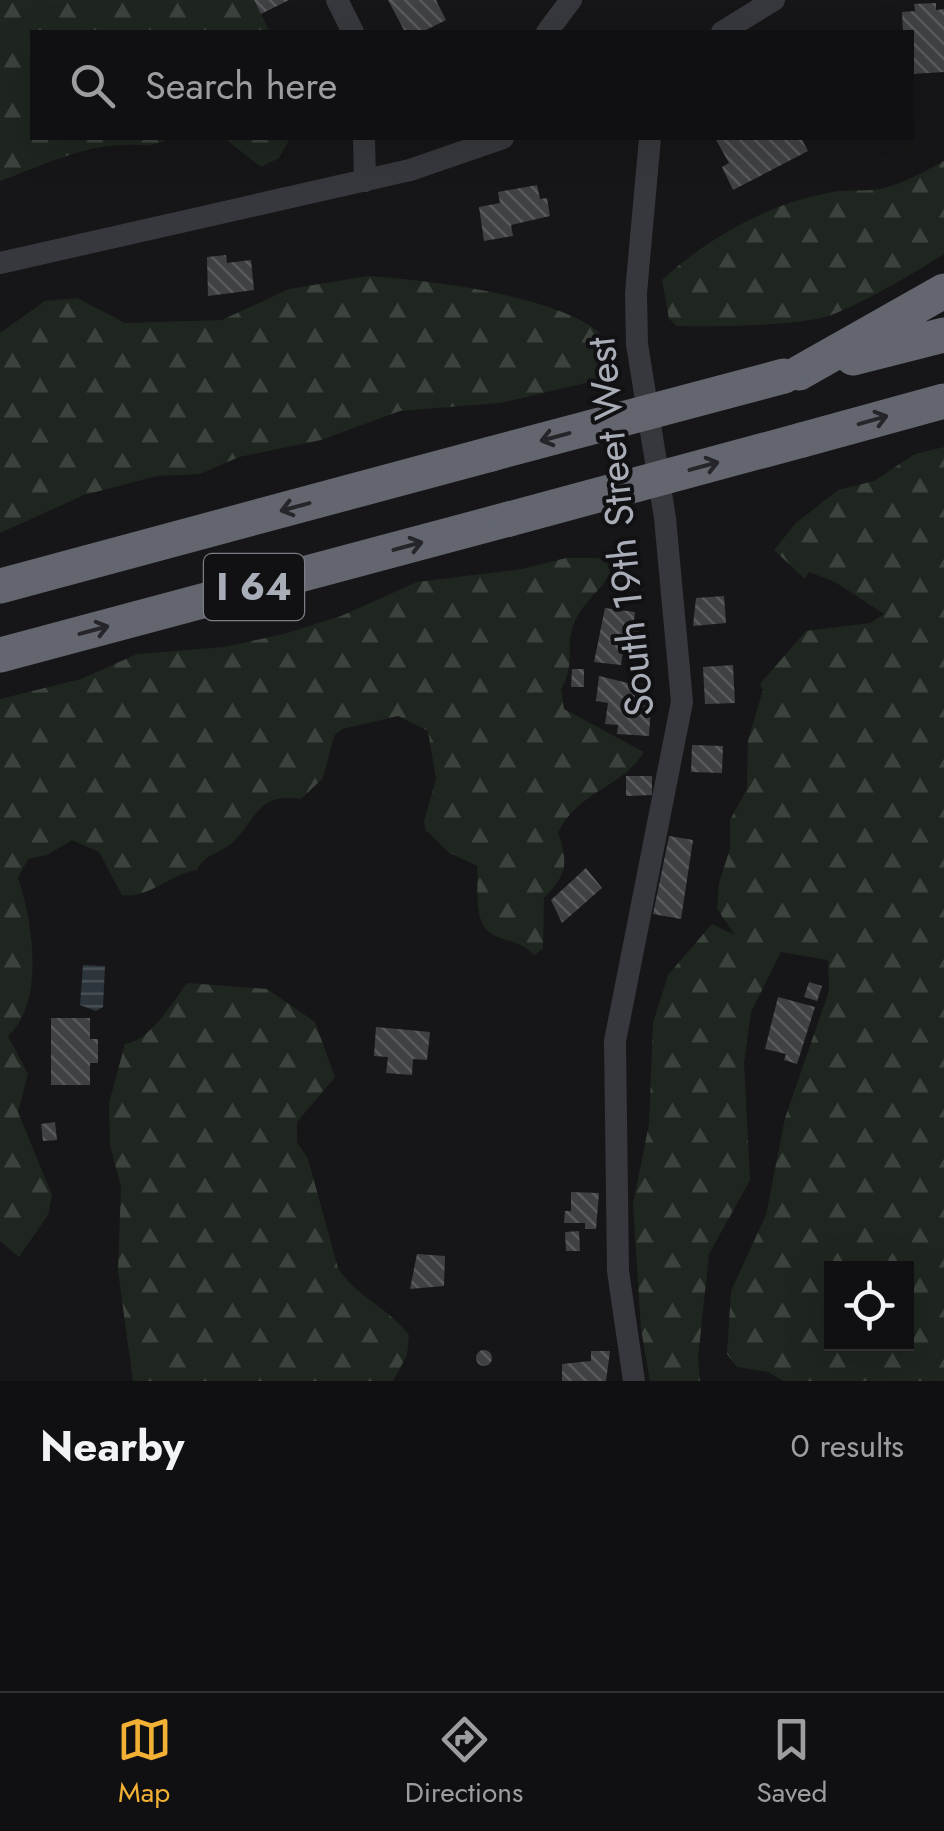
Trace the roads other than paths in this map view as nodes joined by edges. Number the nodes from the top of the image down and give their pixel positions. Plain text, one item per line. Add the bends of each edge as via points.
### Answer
1 (337, 0) edge
2 (571, 0) edge
3 (774, 0) edge
4 (351, 30) edge
5 (548, 30) edge
6 (725, 30) edge
7 (364, 140) edge
8 (496, 140) edge
9 (650, 140) edge
10 (364, 181) junction
11 (0, 263) edge
12 (944, 291) edge
13 (944, 335) edge
14 (791, 374) junction
15 (944, 401) edge
16 (0, 586) edge
17 (0, 655) edge
18 (634, 1381) edge

1 - 4 street
2 - 5 street
3 - 6 street
7 - 10 street
8 - 10 street
9 - 18 street, South 19th Street West via 637,344 665,518 682,702 615,1041 618,1272
10 - 11 street
12 - 14 highway
13 - 14 highway, I 64
14 -> 16 highway, I 64, bridge
17 -> 15 highway, I 64, bridge

